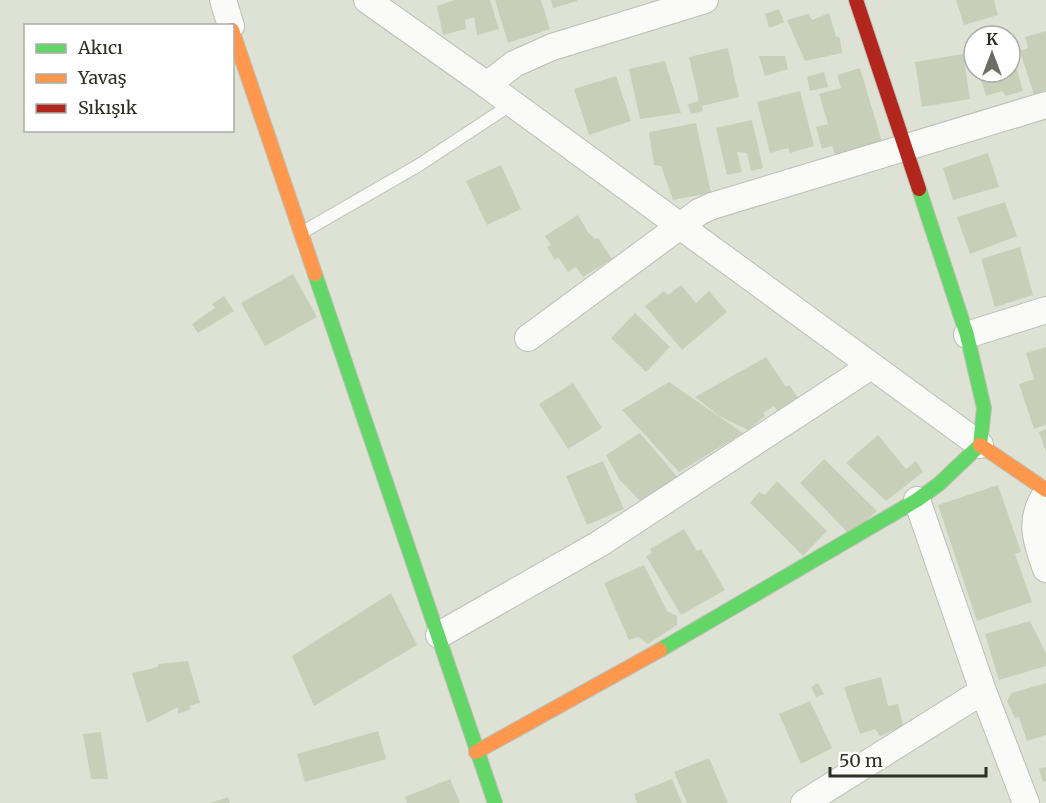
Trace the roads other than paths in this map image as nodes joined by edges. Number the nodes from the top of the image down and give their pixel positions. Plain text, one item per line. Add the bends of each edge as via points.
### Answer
1 (223, 0) edge
2 (367, 0) edge
3 (705, 0) edge
4 (856, 0) edge
5 (230, 24) edge
6 (234, 36) edge
7 (487, 85) junction
8 (513, 103) junction
9 (1046, 105) edge
10 (907, 149) junction
11 (680, 226) junction
12 (300, 233) junction
13 (1046, 310) edge
14 (967, 335) junction
15 (528, 338) dead end
16 (871, 366) junction
17 (980, 445) junction
18 (1046, 492) edge
19 (917, 500) junction
20 (1046, 569) edge
21 (439, 635) junction
22 (983, 692) junction
23 (476, 752) junction
24 (495, 803) edge
25 (804, 803) edge
26 (1026, 803) edge

1 - 5 street
2 - 7 street
3 - 7 street via 552,47 514,64
4 - 10 street
6 - 12 street
7 - 8 street
8 - 11 street
8 - 12 lane via 419,165
9 - 10 street
10 - 11 street via 724,201
10 - 14 street
11 - 15 street
11 - 16 street
12 - 21 street
13 - 14 street
14 - 17 street via 984,408
16 - 17 street
16 - 21 street via 600,544
17 - 18 street
17 - 19 street
18 - 20 street via 1036,514 1034,534
19 - 22 street
19 - 23 street
21 - 23 street
22 - 25 street
22 - 26 street
23 - 24 street

